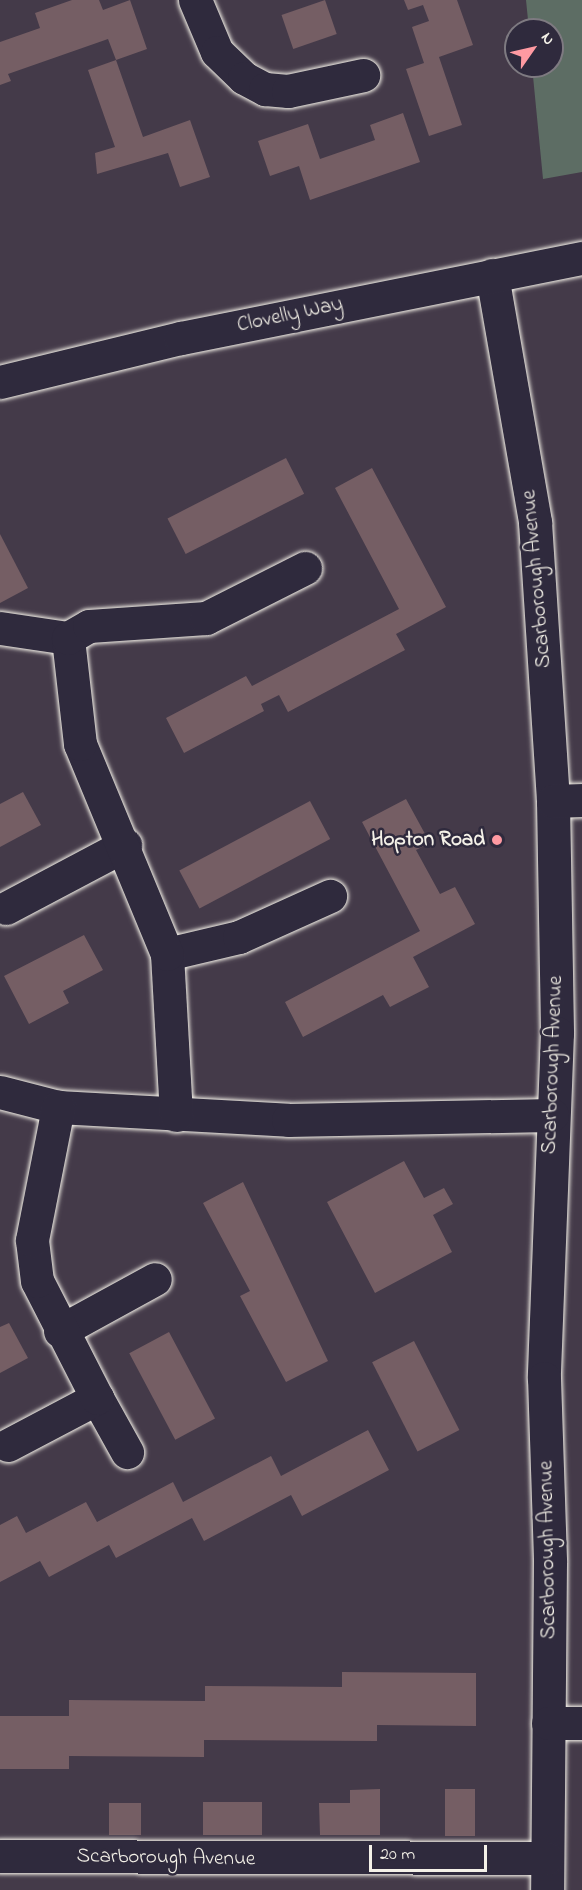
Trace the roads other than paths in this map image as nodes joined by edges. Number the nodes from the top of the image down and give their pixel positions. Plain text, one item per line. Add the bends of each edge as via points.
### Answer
1 (195, 0) edge
2 (363, 75) dead end
3 (582, 258) edge
4 (492, 275) junction
5 (0, 382) edge
6 (305, 568) dead end
7 (0, 628) edge
8 (68, 638) junction
9 (567, 800) edge
10 (125, 845) junction
11 (330, 896) dead end
12 (6, 908) dead end
13 (167, 954) junction
14 (0, 1092) edge
15 (58, 1107) junction
16 (176, 1115) junction
17 (552, 1115) junction
18 (155, 1279) dead end
19 (60, 1331) junction
20 (97, 1398) junction
21 (8, 1445) dead end
22 (127, 1452) dead end
23 (548, 1723) junction
24 (582, 1723) edge
25 (0, 1856) edge
26 (548, 1874) edge

1 - 2 street via 218,52 243,78 265,89 288,91
3 - 4 street, Clovelly Way
4 - 5 street, Clovelly Way via 314,310
4 - 9 street, Scarborough Avenue via 526,456
6 - 8 street via 206,618 89,626
7 - 8 street
8 - 10 street via 80,744
9 - 17 street, Scarborough Avenue
10 - 12 street
10 - 13 street
11 - 13 street via 239,937
13 - 16 street
14 - 15 street
15 - 16 street
15 - 19 street via 32,1240 37,1281
16 - 17 street via 288,1120
17 - 23 street, Scarborough Avenue via 543,1378 550,1562
18 - 19 street
19 - 20 street
20 - 21 street
20 - 22 street
23 - 24 street
23 - 26 street, Scarborough Avenue
25 - 26 street, Scarborough Avenue

